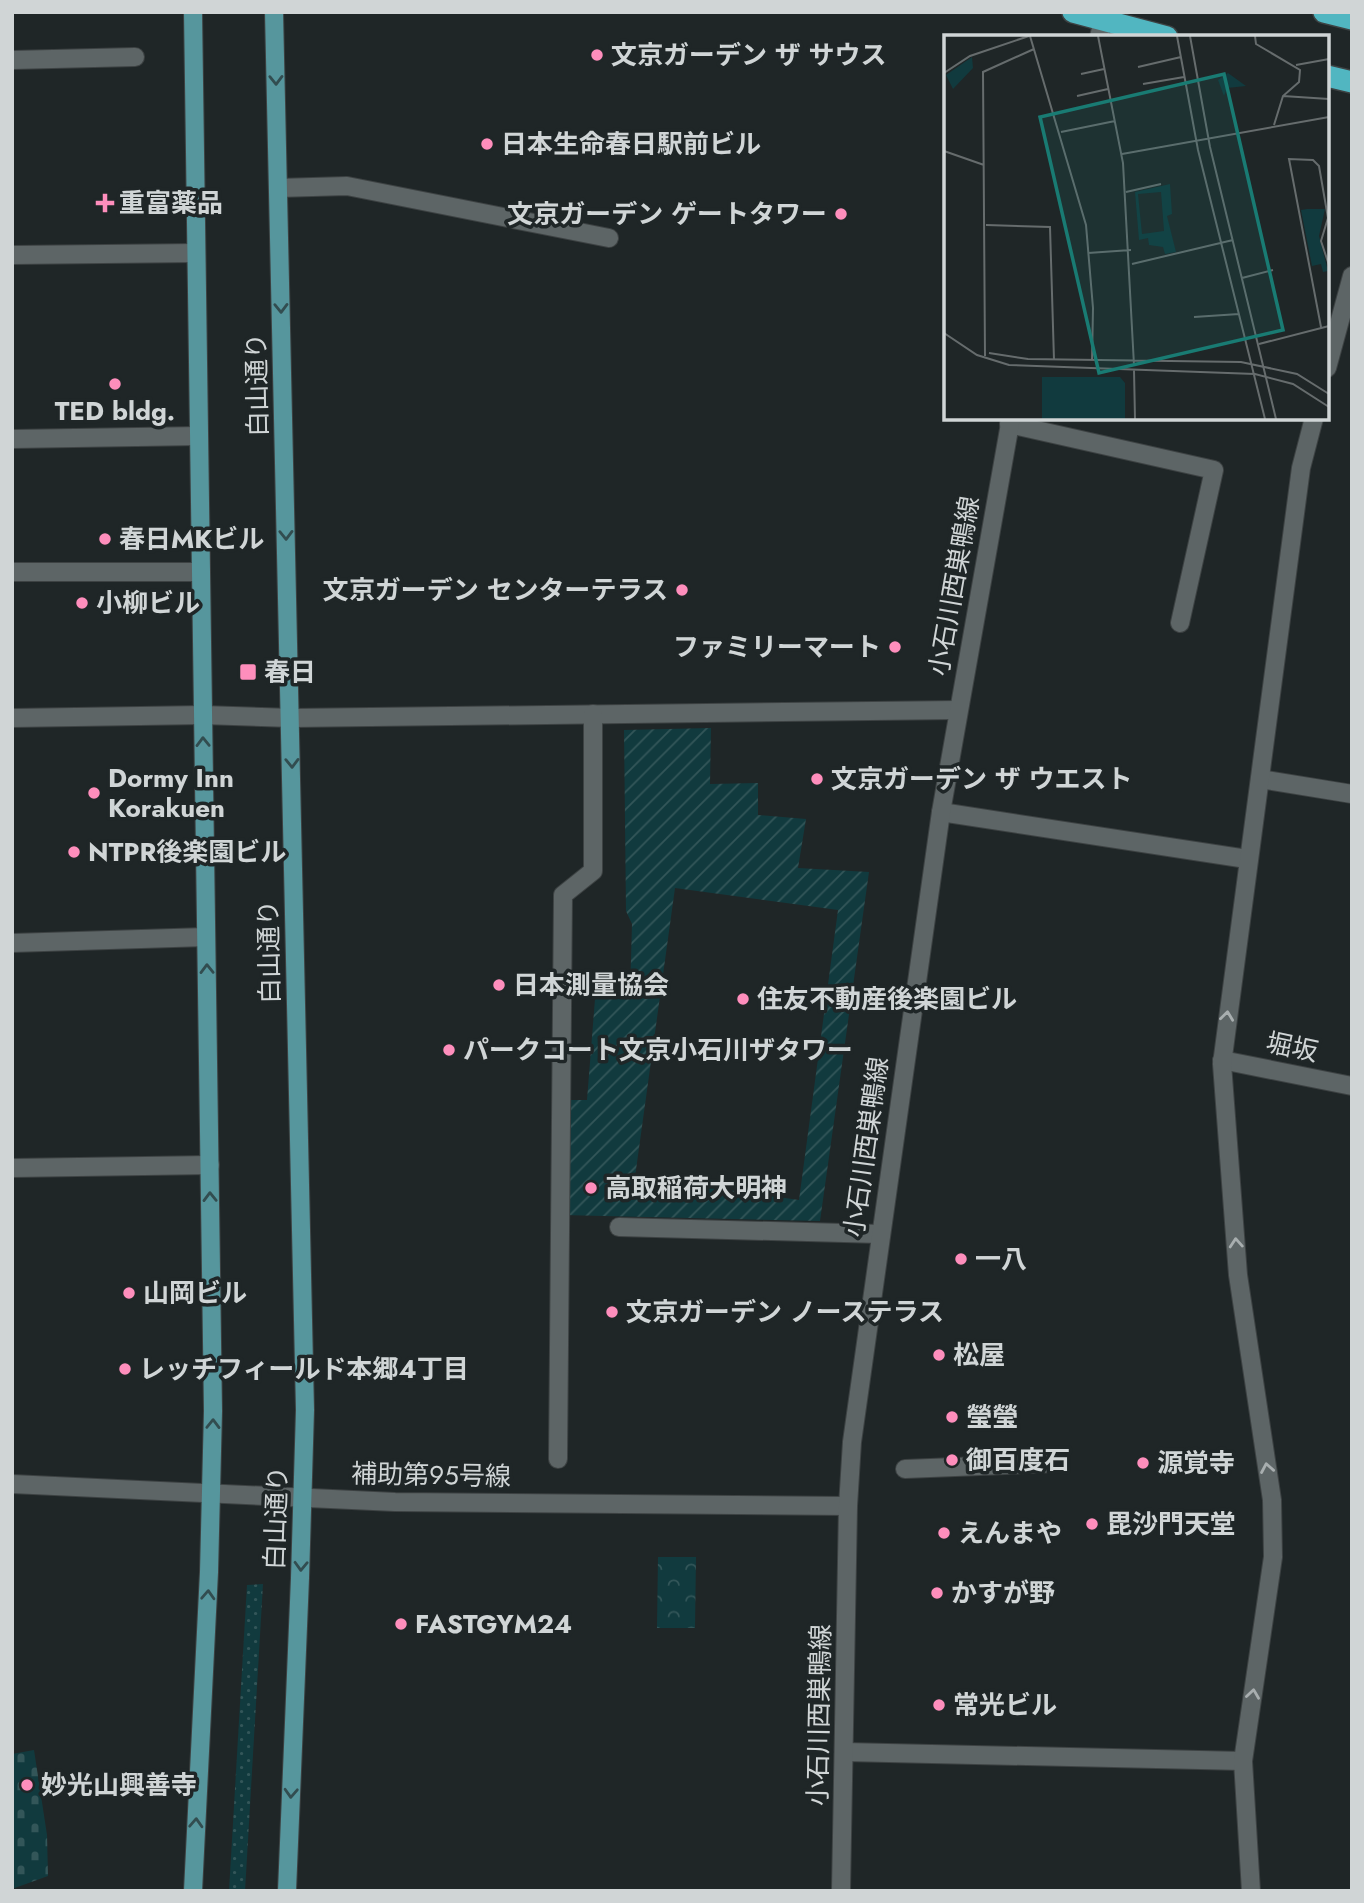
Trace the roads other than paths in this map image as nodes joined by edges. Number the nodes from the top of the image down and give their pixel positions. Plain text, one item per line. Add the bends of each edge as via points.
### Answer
1 (192, 12) edge
2 (274, 12) edge
3 (1073, 12) edge
4 (1324, 12) edge
5 (1352, 19) edge
6 (1103, 23) edge
7 (1158, 35) edge
8 (135, 57) dead end
9 (12, 60) edge
10 (1329, 76) edge
11 (1352, 82) edge
12 (278, 188) junction
13 (608, 238) dead end
14 (196, 253) junction
15 (12, 255) edge
16 (1352, 276) edge
17 (1329, 361) edge
18 (1313, 420) edge
19 (1010, 421) edge
20 (199, 436) junction
21 (12, 439) edge
22 (12, 572) edge
23 (201, 572) junction
24 (1180, 623) dead end
25 (958, 710) junction
26 (593, 714) junction
27 (203, 715) junction
28 (12, 718) edge
29 (291, 718) junction
30 (1260, 779) junction
31 (1352, 794) edge
32 (941, 811) junction
33 (1247, 859) junction
34 (206, 937) junction
35 (12, 943) edge
36 (1222, 1060) junction
37 (1352, 1086) edge
38 (210, 1165) junction
39 (12, 1168) edge
40 (619, 1227) dead end
41 (880, 1234) junction
42 (558, 1459) dead end
43 (1055, 1464) dead end
44 (905, 1469) dead end
45 (12, 1484) edge
46 (211, 1492) junction
47 (303, 1498) junction
48 (848, 1506) junction
49 (845, 1752) junction
50 (1243, 1761) junction
51 (193, 1891) edge
52 (286, 1891) edge
53 (841, 1891) edge
54 (1251, 1891) edge

1 - 14 main road
2 -> 12 main road, 白山通り
3 - 6 highway
4 - 5 highway
6 - 7 highway
8 - 9 street
10 - 11 highway
12 - 13 street via 347,186
12 -> 29 main road, 白山通り
14 - 15 street
14 - 20 main road
16 - 17 street
18 - 30 street via 1301,468
19 - 24 street via 1214,470
19 - 25 street, 小石川西巣鴨線
20 - 21 street
20 - 23 main road
22 - 23 street
23 - 27 main road
25 - 26 street
25 - 32 street, 小石川西巣鴨線
26 - 29 street
26 - 42 street via 593,871 563,895
27 - 28 street
27 - 29 street
34 -> 27 main road
29 -> 47 main road, 白山通り
30 - 31 street
30 - 33 street
32 - 33 street
32 - 41 street, 小石川西巣鴨線
36 -> 33 street
34 - 35 street
38 -> 34 main road
36 - 37 street, 堀坂
50 -> 36 street via 1274,1528 1238,1275
38 - 39 street
46 -> 38 main road
40 - 41 street
41 - 48 street, 小石川西巣鴨線 via 852,1442
43 - 44 street
45 - 46 street, 補助第95号線
46 - 47 street, 補助第95号線
51 -> 46 main road
47 - 48 street, 補助第95号線
47 -> 52 main road, 白山通り
48 - 49 street, 小石川西巣鴨線
49 - 50 street
49 - 53 street, 小石川西巣鴨線
50 - 54 street

